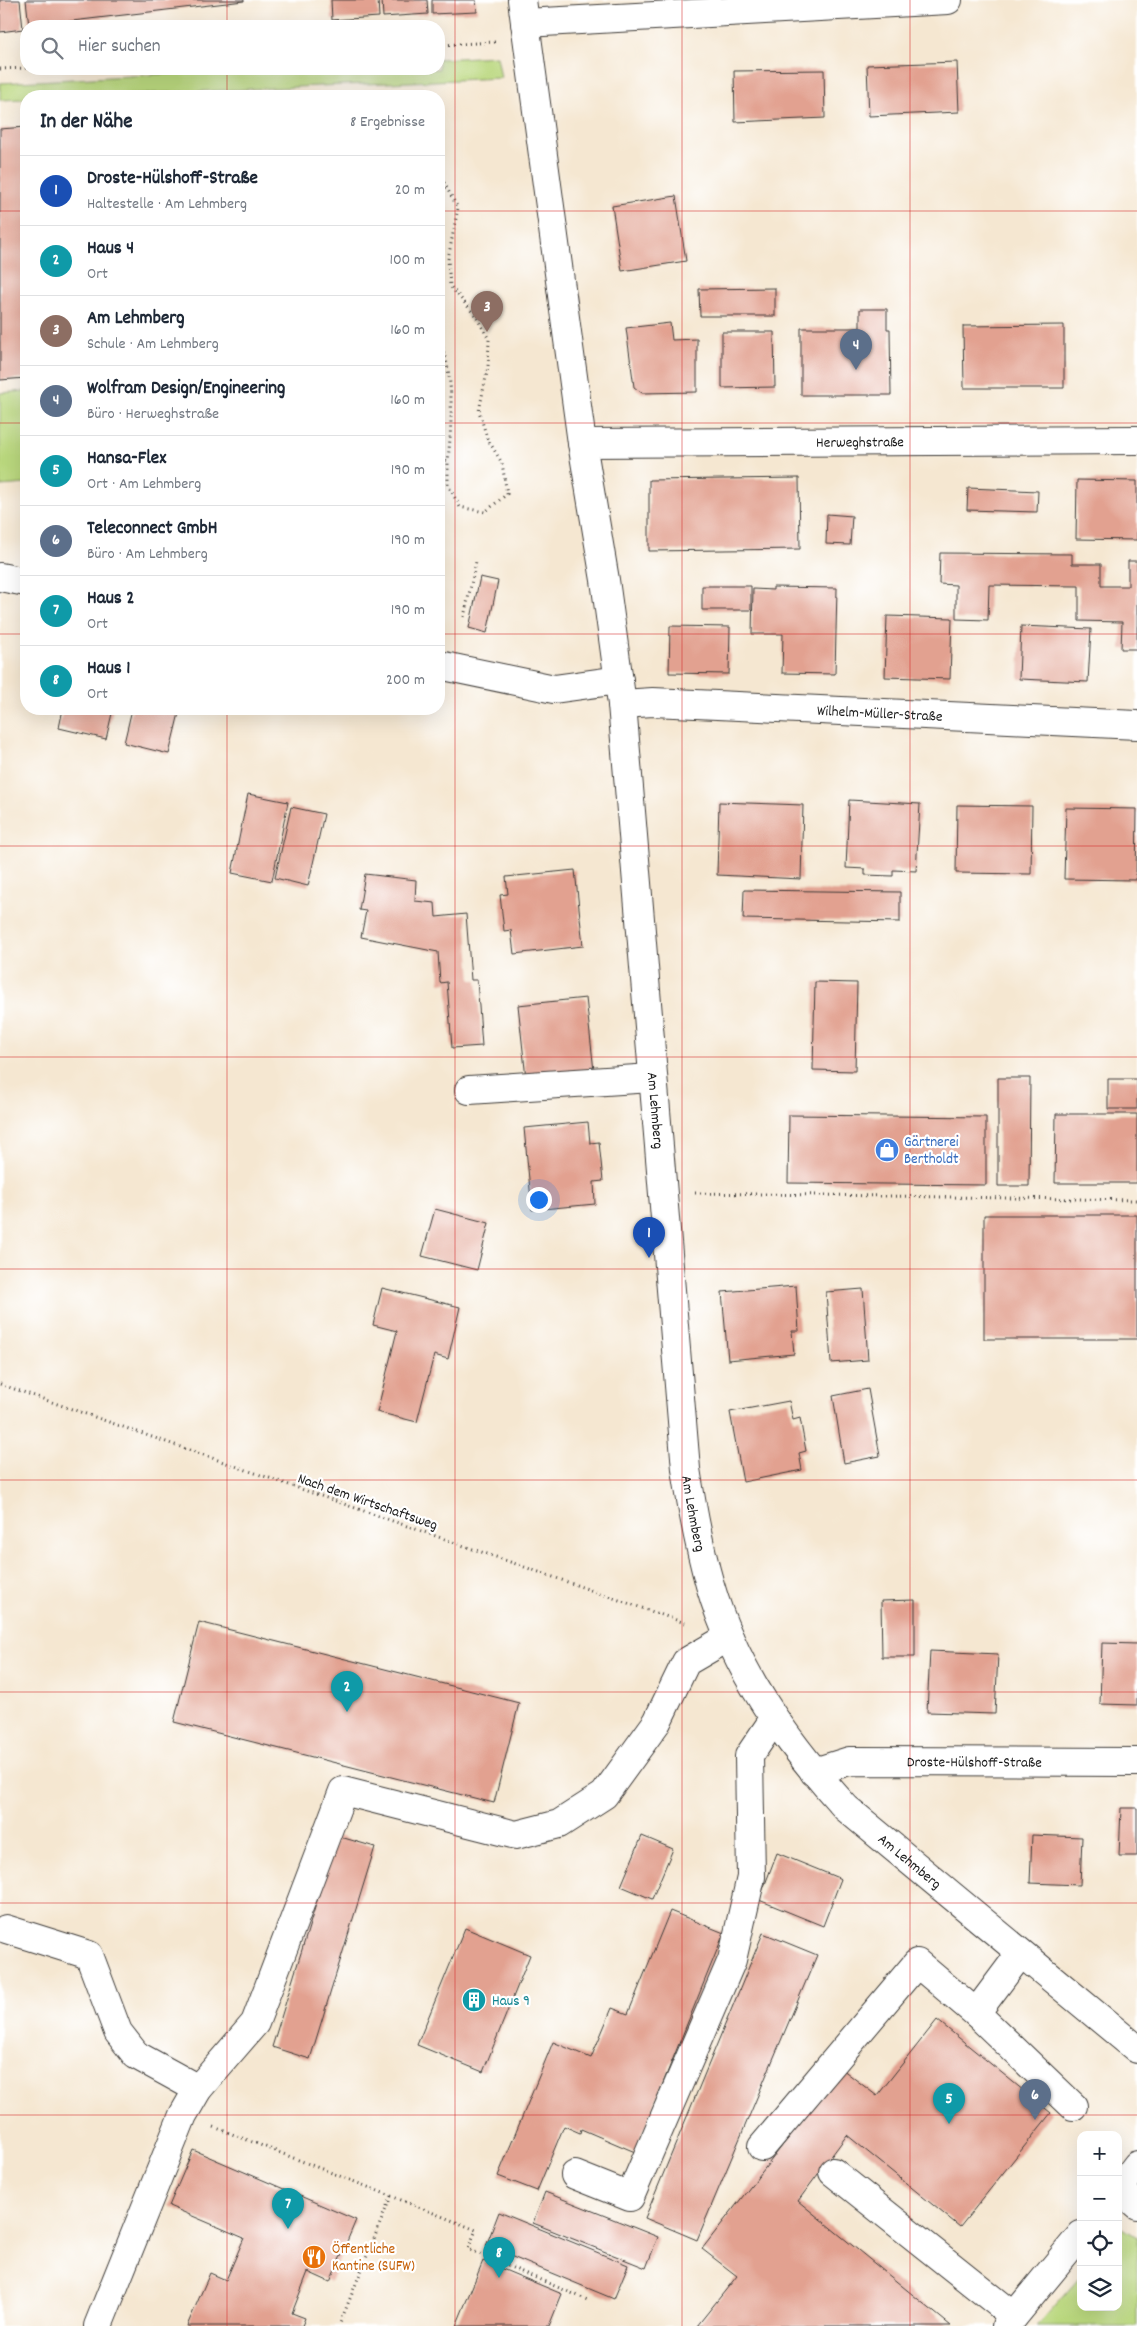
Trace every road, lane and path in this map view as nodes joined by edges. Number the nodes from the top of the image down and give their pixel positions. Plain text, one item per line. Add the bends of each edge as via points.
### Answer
1 (948, 0) edge
2 (523, 11) edge
3 (445, 45) edge
4 (20, 68) edge
5 (0, 69) edge
6 (445, 185) edge
7 (445, 363) edge
8 (1137, 440) edge
9 (582, 443) junction
10 (445, 460) edge
11 (448, 461) junction
12 (476, 562) dead end
13 (0, 577) edge
14 (20, 581) edge
15 (464, 617) dead end
16 (445, 666) edge
17 (620, 692) junction
18 (1137, 725) edge
19 (652, 1078) junction
20 (469, 1090) dead end
21 (662, 1193) junction
22 (1137, 1200) edge
23 (0, 1384) edge
24 (729, 1636) junction
25 (774, 1719) junction
26 (1137, 1762) edge
27 (814, 1772) junction
28 (6, 1929) dead end
29 (1020, 1954) junction
30 (976, 2013) junction
31 (1137, 2049) edge
32 (198, 2089) junction
33 (1073, 2106) dead end
34 (183, 2115) junction
35 (762, 2148) dead end
36 (1137, 2165) edge
37 (834, 2172) dead end
38 (575, 2175) dead end
39 (1125, 2195) edge
40 (391, 2196) junction
41 (1077, 2241) edge
42 (590, 2301) dead end
43 (1010, 2321) edge
44 (98, 2326) edge
45 (339, 2326) edge

1 - 2 street
2 - 3 path via 502,42
2 - 9 street, Am Lehmberg
4 - 5 path
6 - 11 path via 458,208 448,259 450,286 475,314 489,339 480,411 487,438 502,463 507,494 485,512 460,506 448,485
7 - 11 path via 453,416
8 - 9 street, Herweghstraße
9 - 17 street, Am Lehmberg
10 - 11 path
12 - 15 path
13 - 14 street
16 - 17 street, Wilhelm-Müller-Straße via 554,689
17 - 18 street, Wilhelm-Müller-Straße via 653,702
17 - 19 street, Am Lehmberg
19 - 20 street
19 - 21 street, Am Lehmberg
21 - 22 path
21 - 24 street, Am Lehmberg via 686,1469 696,1529 711,1587
23 - 24 path, Nach dem Wirtschaftsweg via 656,1614
24 - 25 street, Am Lehmberg
24 - 32 street via 686,1662 657,1722 604,1795 559,1824 516,1835 343,1791 255,2023
25 - 27 street, Am Lehmberg
25 - 38 street via 749,1756 751,1878 732,1960 634,2188 630,2197
26 - 27 street, Droste-Hülshoff-Straße via 849,1762
27 - 29 street, Am Lehmberg via 846,1808
28 - 32 street via 89,1955 118,2032 136,2055
29 - 30 street
29 - 31 street, Am Lehmberg
30 - 33 street
30 - 35 street via 918,1963
32 - 34 street
34 - 40 path
34 - 44 street
36 - 39 street
37 - 43 street
40 - 42 path via 476,2230 468,2249
40 - 45 path
41 - 43 street

